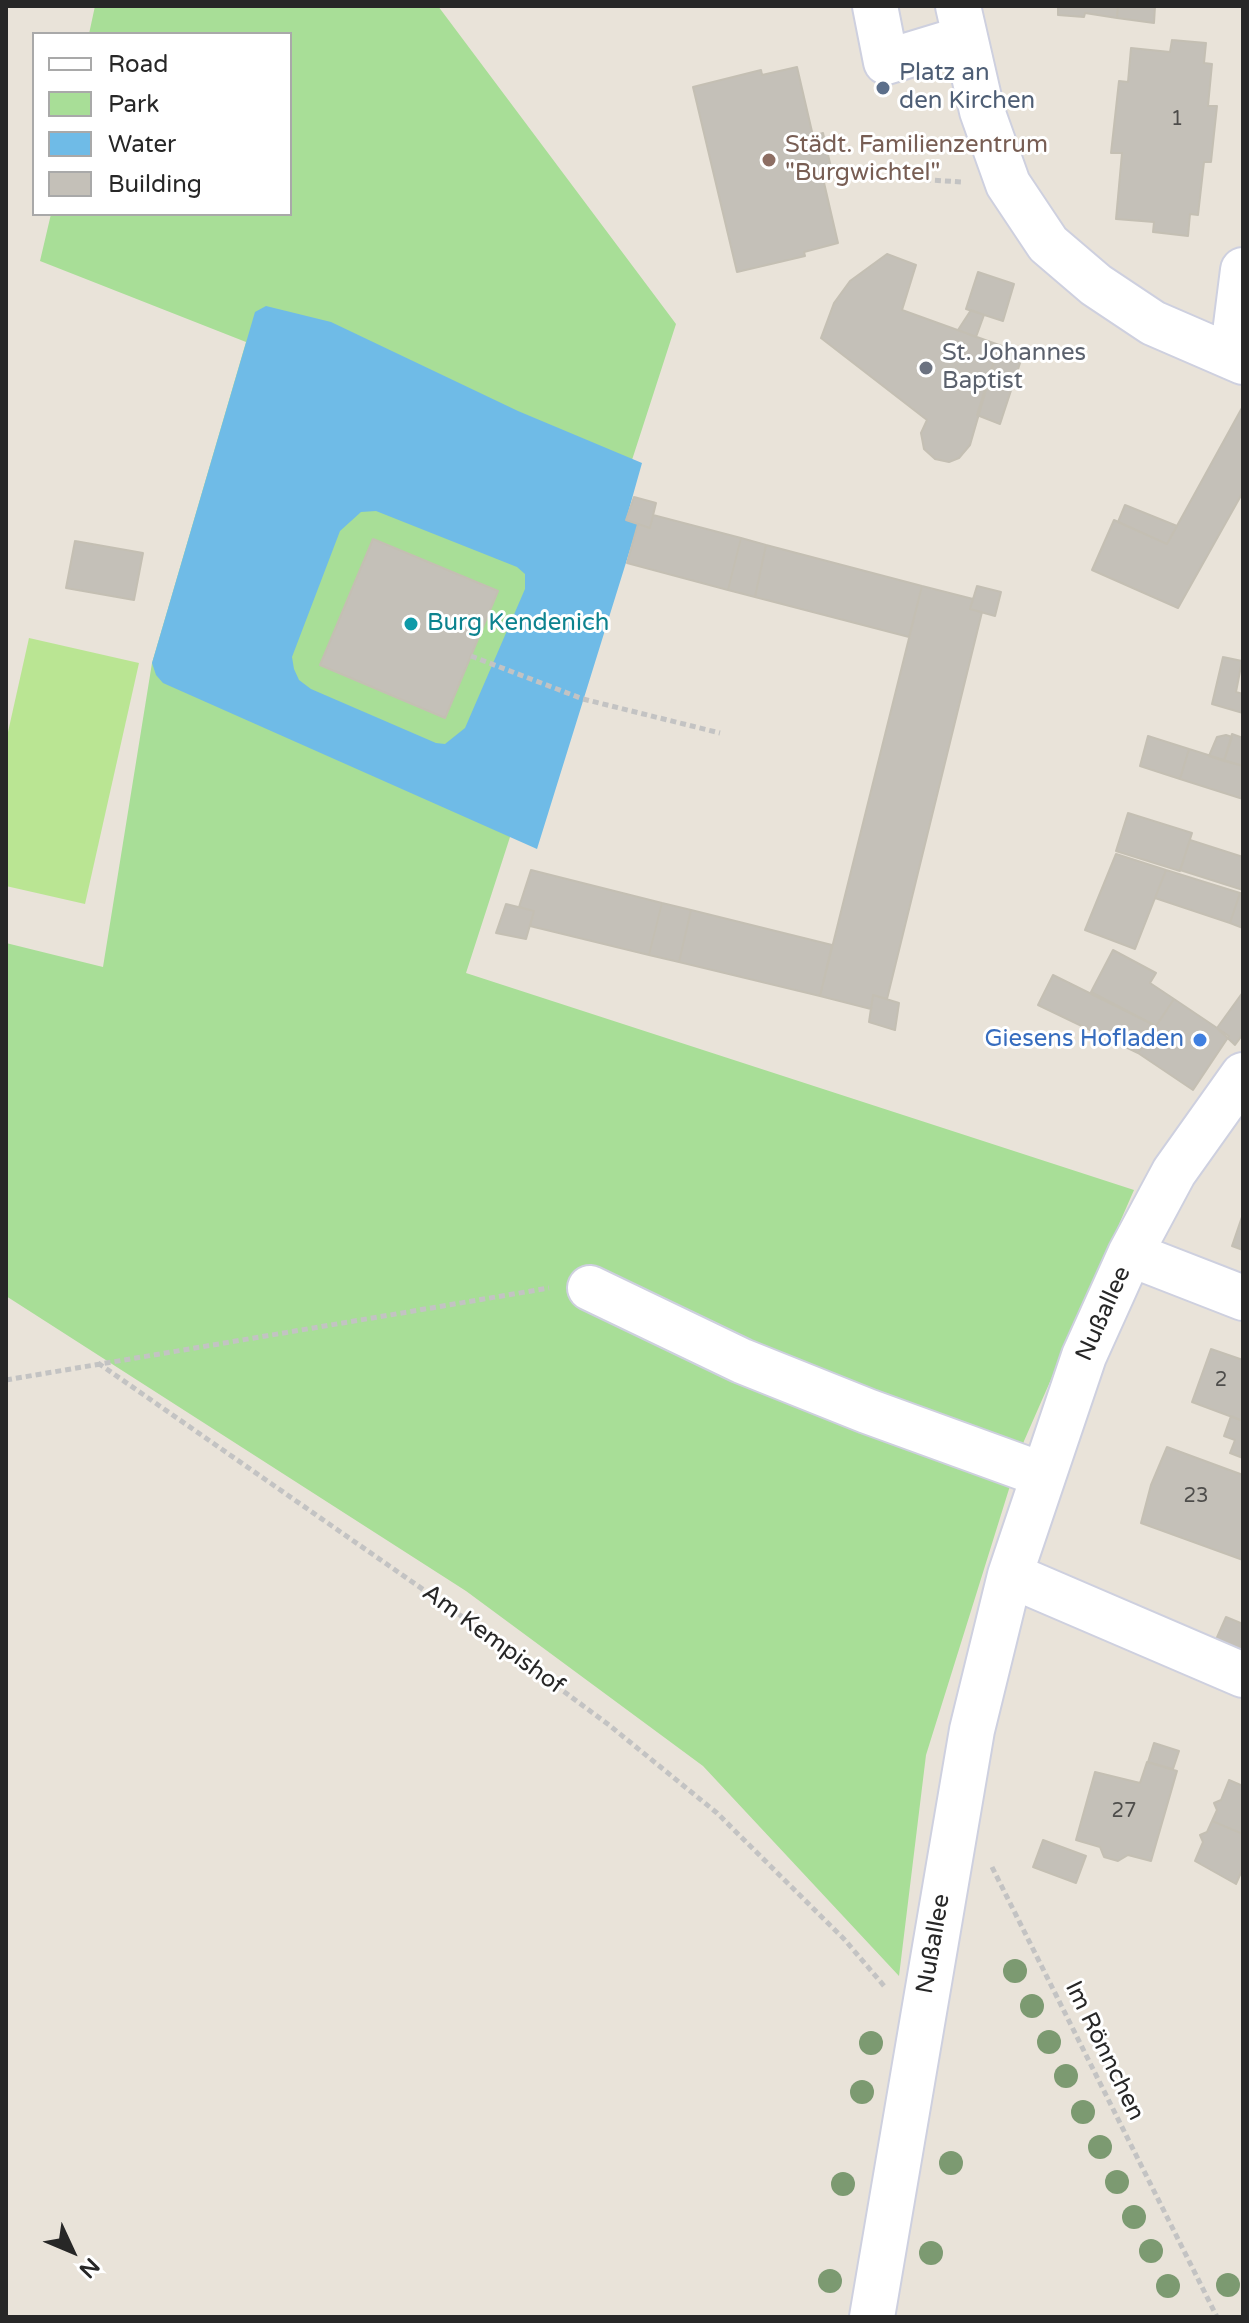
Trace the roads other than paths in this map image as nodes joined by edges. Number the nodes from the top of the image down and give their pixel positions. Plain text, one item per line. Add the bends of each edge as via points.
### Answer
1 (875, 6) edge
2 (961, 22) edge
3 (1243, 270) edge
4 (1238, 360) edge
5 (1243, 1075) edge
6 (1130, 1254) junction
7 (590, 1288) road end
8 (1243, 1298) edge
9 (1043, 1475) junction
10 (1010, 1575) junction
11 (1243, 1675) edge
12 (872, 2317) edge

1 - 2 street via 886,62
2 - 4 street via 982,111 1008,184 1048,244 1153,323
3 - 4 street
5 - 6 street, Nußallee via 1174,1172
6 - 8 street
6 - 9 street, Nußallee via 1084,1356
7 - 9 street via 742,1361
9 - 10 street, Nußallee
10 - 11 street
10 - 12 street, Nußallee via 979,1692

